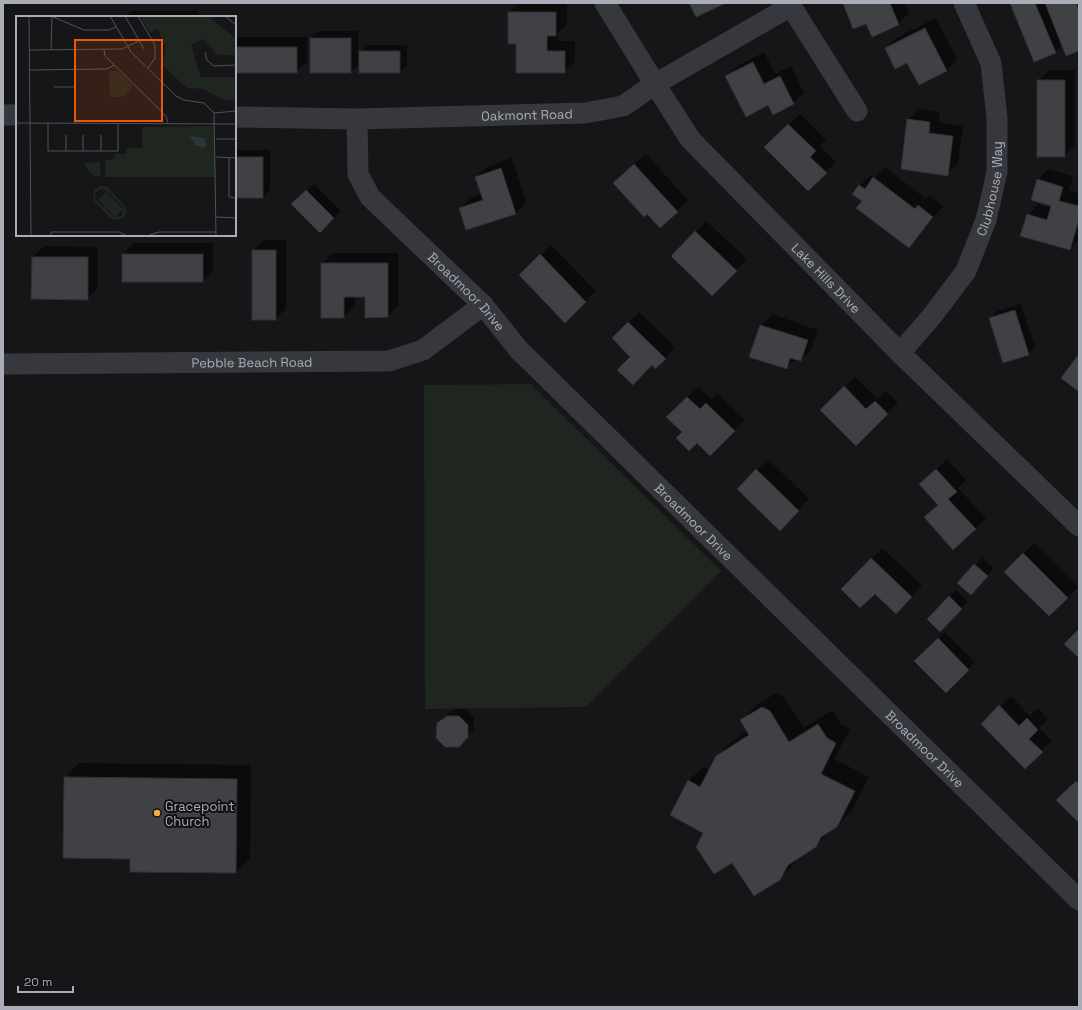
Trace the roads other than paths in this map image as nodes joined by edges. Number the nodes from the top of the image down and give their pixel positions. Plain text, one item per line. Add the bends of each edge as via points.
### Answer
1 (605, 3) edge
2 (964, 3) edge
3 (790, 5) edge
4 (655, 84) junction
5 (857, 111) dead end
6 (3, 115) edge
7 (16, 115) edge
8 (236, 117) edge
9 (357, 118) junction
10 (483, 305) junction
11 (900, 353) junction
12 (3, 364) edge
13 (1079, 526) edge
14 (1079, 900) edge

1 - 4 street, Lake Hills Drive
2 - 11 street, Clubhouse Way via 991,63 997,118 997,172 986,220 966,271
3 - 4 street, Oakmont Road
3 - 5 street
4 - 9 street, Oakmont Road via 623,106 585,113
4 - 11 street, Lake Hills Drive via 690,139
6 - 7 street
8 - 9 street, Oakmont Road
9 - 10 street, Broadmoor Drive via 358,174 370,196
10 - 12 street, Pebble Beach Road via 423,350 389,361
10 - 14 street, Broadmoor Drive via 519,350
11 - 13 street, Lake Hills Drive

